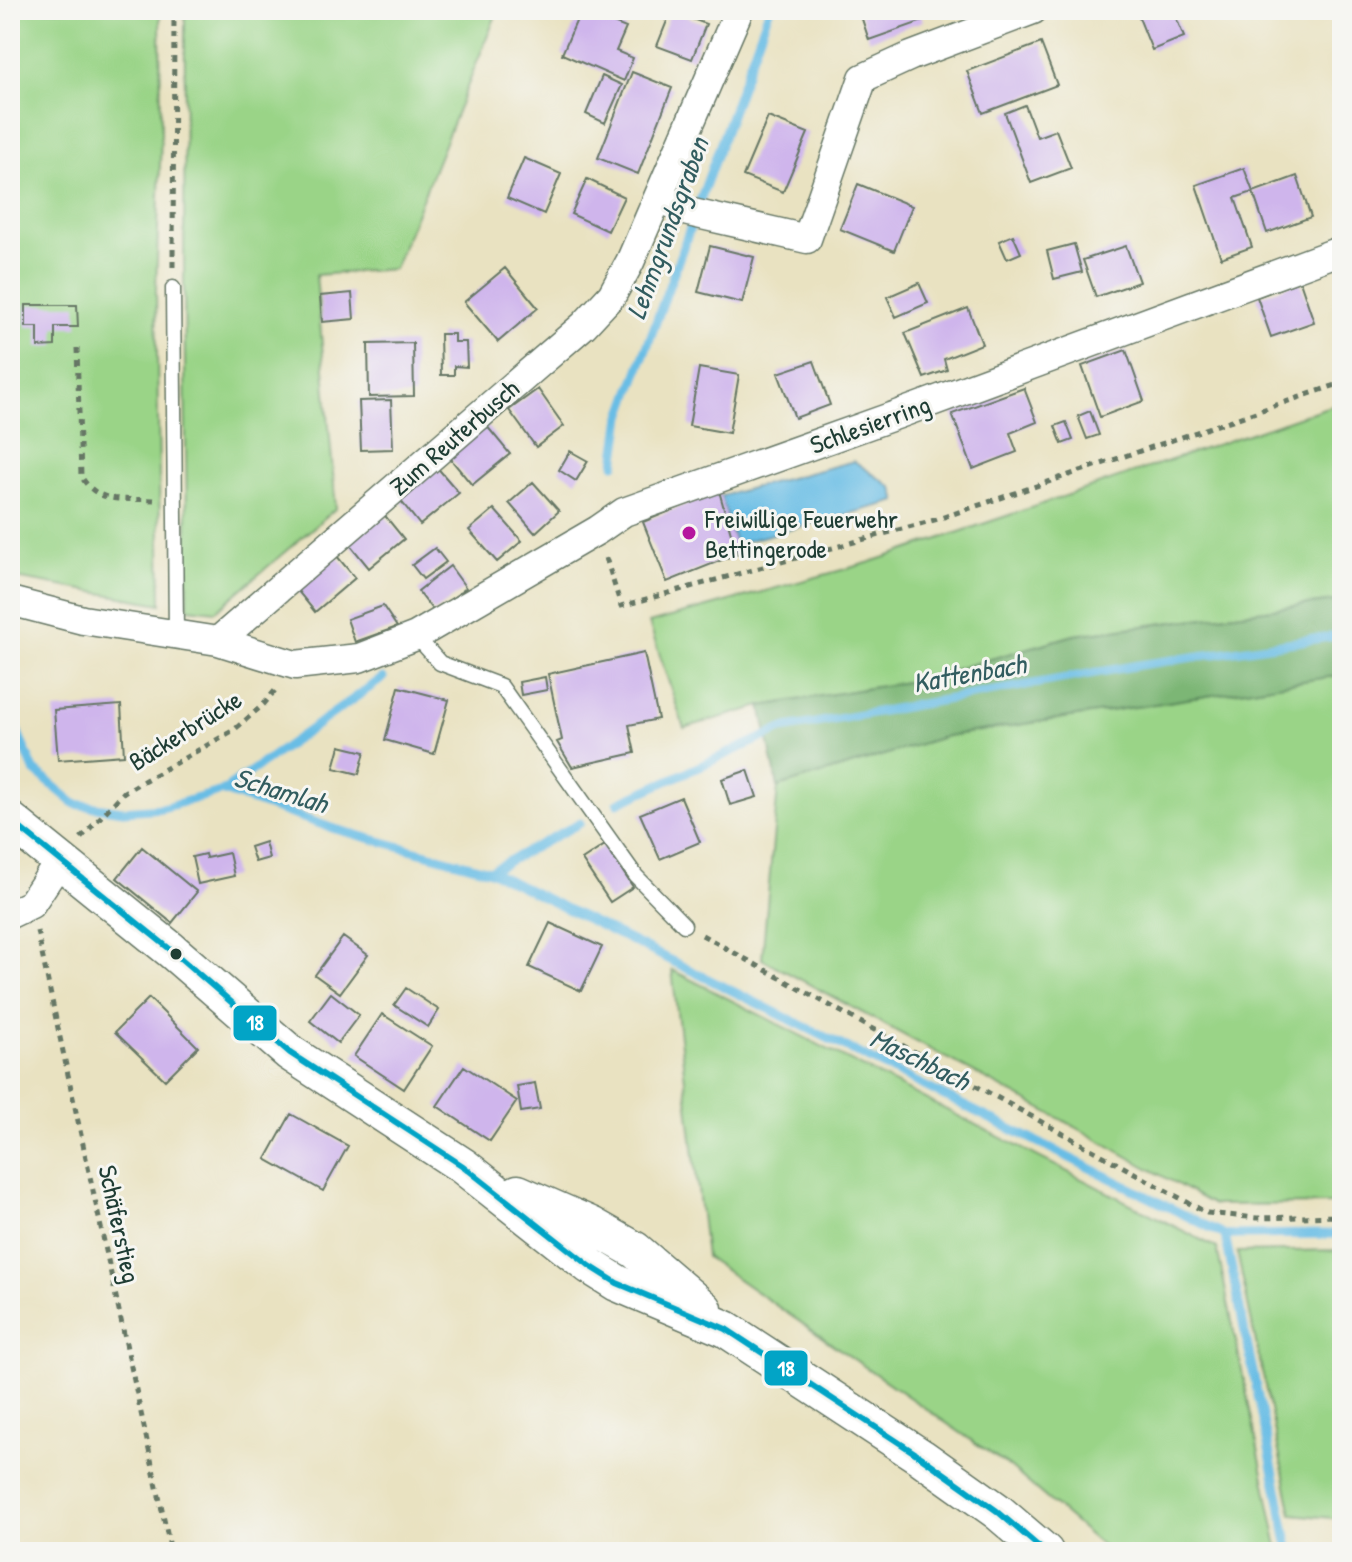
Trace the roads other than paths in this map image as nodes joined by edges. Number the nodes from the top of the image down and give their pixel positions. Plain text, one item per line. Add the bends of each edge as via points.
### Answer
1 (739, 10) edge
2 (1033, 10) edge
3 (659, 196) junction
4 (1342, 250) edge
5 (173, 288) road end
6 (10, 601) edge
7 (176, 635) junction
8 (416, 636) junction
9 (218, 641) junction
10 (10, 820) edge
11 (61, 859) junction
12 (20, 909) edge
13 (684, 925) road end
14 (1045, 1552) edge

1 - 3 street, Zum Reuterbusch
2 - 3 street via 863,78 807,239 695,213
3 - 9 street, Zum Reuterbusch via 612,295 584,325
4 - 8 street, Schlesierring via 624,512
5 - 7 lane
6 - 7 street
7 - 9 street
8 - 9 street, Schlesierring via 359,658 295,665
8 - 13 lane via 440,663 501,686 636,876
10 - 11 street
11 - 12 street
11 - 14 street via 290,1053 463,1166 561,1245 617,1283 726,1329 921,1457

